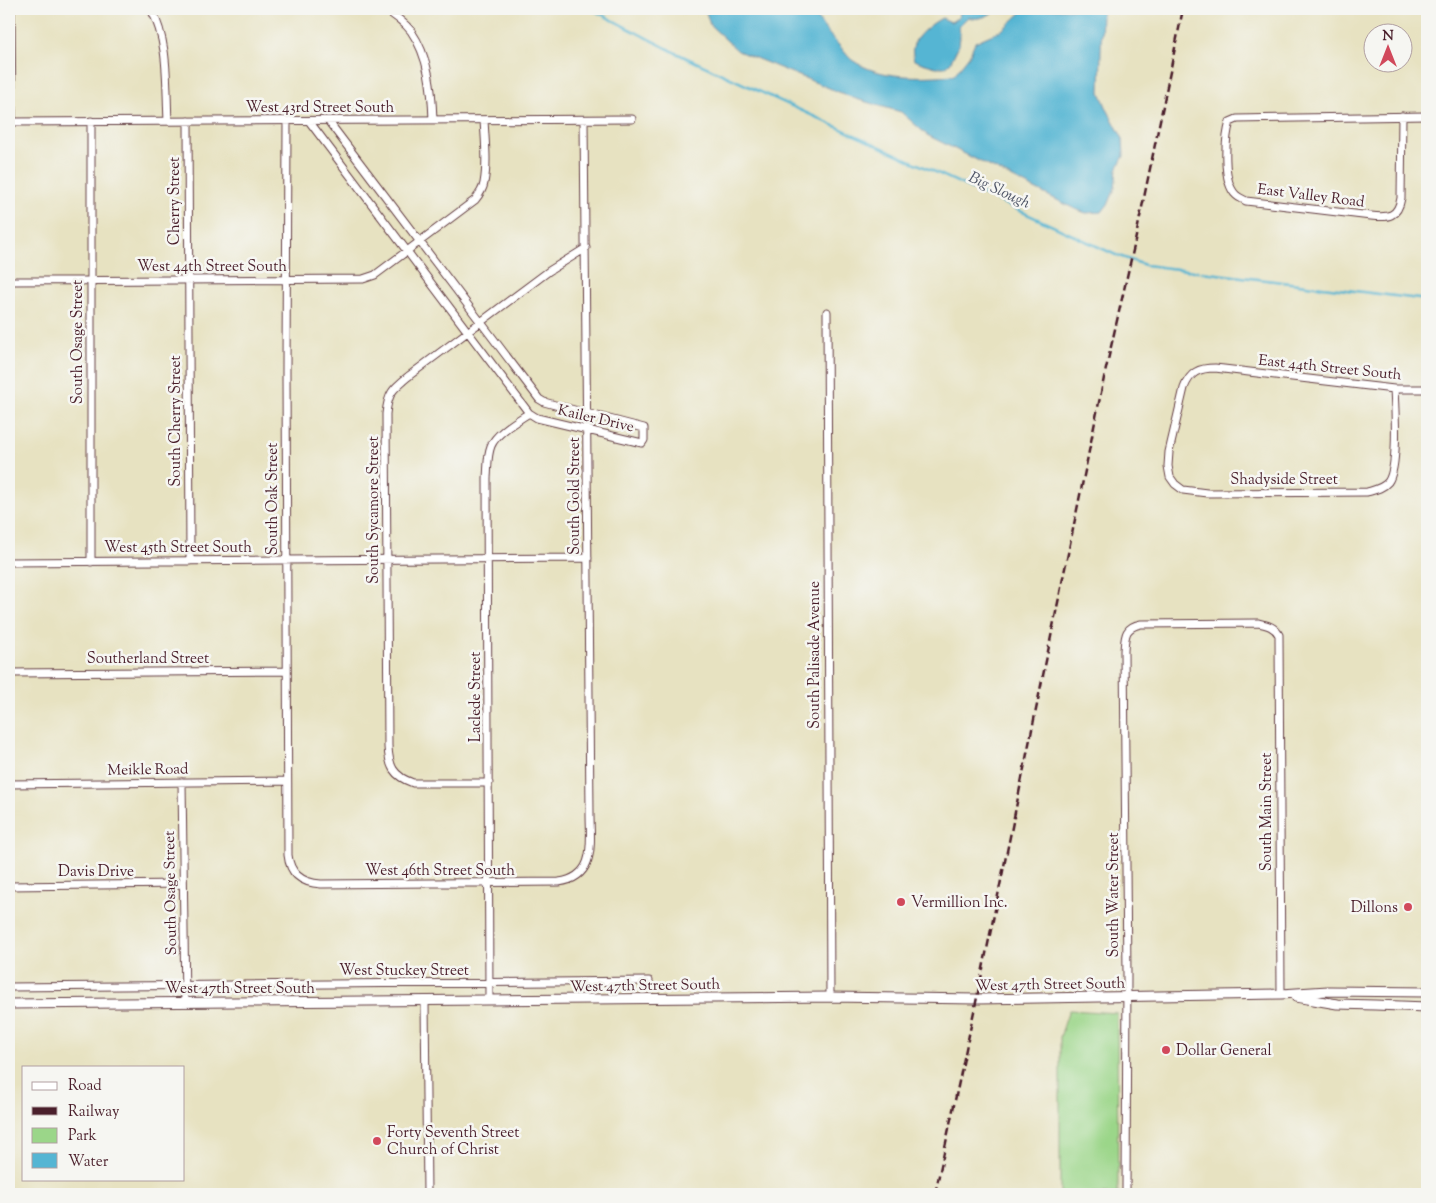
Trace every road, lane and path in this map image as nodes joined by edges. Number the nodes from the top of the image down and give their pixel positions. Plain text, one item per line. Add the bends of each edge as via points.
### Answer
1 (11, 9) edge
2 (150, 9) edge
3 (384, 9) edge
4 (1402, 116) junction
5 (1427, 116) edge
6 (632, 119) dead end
7 (433, 120) junction
8 (484, 120) junction
9 (584, 120) junction
10 (91, 121) junction
11 (168, 121) junction
12 (188, 121) junction
13 (287, 121) junction
14 (308, 121) junction
15 (11, 122) edge
16 (329, 122) junction
17 (420, 241) junction
18 (586, 248) junction
19 (407, 251) junction
20 (188, 280) junction
21 (286, 280) junction
22 (9, 281) edge
23 (91, 281) junction
24 (827, 312) dead end
25 (481, 322) junction
26 (468, 332) junction
27 (1394, 389) junction
28 (1427, 390) edge
29 (529, 413) junction
30 (587, 413) junction
31 (587, 430) junction
32 (1183, 490) joint
33 (588, 558) junction
34 (488, 559) junction
35 (286, 560) junction
36 (387, 560) junction
37 (190, 561) junction
38 (9, 562) edge
39 (91, 562) junction
40 (1131, 627) joint
41 (286, 670) junction
42 (9, 673) edge
43 (287, 781) junction
44 (182, 782) junction
45 (489, 783) junction
46 (9, 784) edge
47 (583, 871) joint
48 (296, 874) joint
49 (489, 883) junction
50 (183, 884) junction
51 (9, 886) edge
52 (649, 980) dead end
53 (489, 983) junction
54 (185, 985) junction
55 (9, 987) edge
56 (1427, 992) edge
57 (1281, 994) junction
58 (830, 997) junction
59 (1126, 997) junction
60 (489, 1000) junction
61 (425, 1001) junction
62 (185, 1003) junction
63 (9, 1004) edge
64 (1427, 1007) edge
65 (427, 1194) edge
66 (1126, 1194) edge

1 - 15 street
2 - 11 street via 158,27 166,66
3 - 7 street via 411,30 419,45 431,84
4 - 4 street, East Valley Road via 1259,118 1230,122 1226,165 1231,190 1246,201 1384,218 1392,215 1400,206 1402,188
4 - 5 street
6 - 9 street, West 43rd Street South
7 - 8 street, West 43rd Street South
7 - 16 street, West 43rd Street South
8 - 9 street, West 43rd Street South
8 - 17 street via 485,173 481,193
9 - 18 street, South Gold Street
10 - 11 street, West 43rd Street South
10 - 15 street, West 43rd Street South
10 - 23 street, South Osage Street
11 - 12 street, West 43rd Street South
12 - 13 street, West 43rd Street South
12 - 20 street, Cherry Street
13 - 14 street, West 43rd Street South
13 - 21 street, South Oak Street
14 - 16 street, West 43rd Street South
14 - 19 street
16 - 17 street, Kailer Drive
17 - 19 street
17 - 25 street, Kailer Drive
18 - 25 street, South Sycamore Street via 548,271
18 - 30 street, South Gold Street
19 - 21 street, West 44th Street South via 375,275 363,279
19 - 26 street
20 - 21 street, West 44th Street South
20 - 23 street, West 44th Street South
20 - 37 street, South Cherry Street
21 - 35 street, South Oak Street
22 - 23 street, West 44th Street South
23 - 39 street, South Osage Street
24 - 58 street, South Palisade Avenue
25 - 26 street, South Sycamore Street
25 - 30 street, Kailer Drive via 539,399
26 - 29 street
26 - 36 street, South Sycamore Street via 410,375 388,398
27 - 28 street, East 44th Street South
27 - 32 street, Shadyside Street via 1394,464 1390,478 1380,489 1366,492 1207,493
27 - 32 street, East 44th Street South via 1231,370 1198,370 1187,380 1184,388 1168,466 1170,477
29 - 31 street, Kailer Drive via 537,418
29 - 34 street, Laclede Street via 498,436 488,456
30 - 31 street, South Gold Street
30 - 31 street, Kailer Drive via 644,428 644,436 642,442
31 - 33 street, South Gold Street
33 - 34 street, West 45th Street South
33 - 47 street, South Gold Street via 589,858
34 - 36 street, West 45th Street South
34 - 45 street, Laclede Street
35 - 36 street, West 45th Street South
35 - 37 street, West 45th Street South
35 - 41 street, South Oak Street
36 - 45 street, South Sycamore Street via 389,762 401,778 413,783
37 - 39 street, West 45th Street South
38 - 39 street, West 45th Street South
40 - 57 street, South Main Street via 1141,624 1258,623 1276,631 1279,640
40 - 59 street, South Water Street via 1125,636 1124,652
41 - 42 street, Southerland Street
41 - 43 street, South Oak Street
43 - 44 street, Meikle Road
43 - 48 street, South Oak Street via 288,855 291,869
44 - 46 street, Meikle Road
44 - 50 street, South Osage Street
45 - 49 street, Laclede Street
47 - 49 street, West 46th Street South via 570,881
48 - 49 street, West 46th Street South via 310,883 320,884
49 - 53 street, Laclede Street
50 - 51 street, Davis Drive
50 - 54 street, South Osage Street
52 - 53 street, West Stuckey Street
53 - 54 street, West Stuckey Street
53 - 60 street, Laclede Street
54 - 55 street, West Stuckey Street
54 - 62 street, South Osage Street
56 - 57 street
57 - 59 street, West 47th Street South
57 - 64 street via 1337,1004
58 - 59 street, West 47th Street South
58 - 60 street, West 47th Street South
59 - 66 street, South Water Street
60 - 61 street, West 47th Street South
61 - 62 street, West 47th Street South
61 - 65 street
62 - 63 street, West 47th Street South

